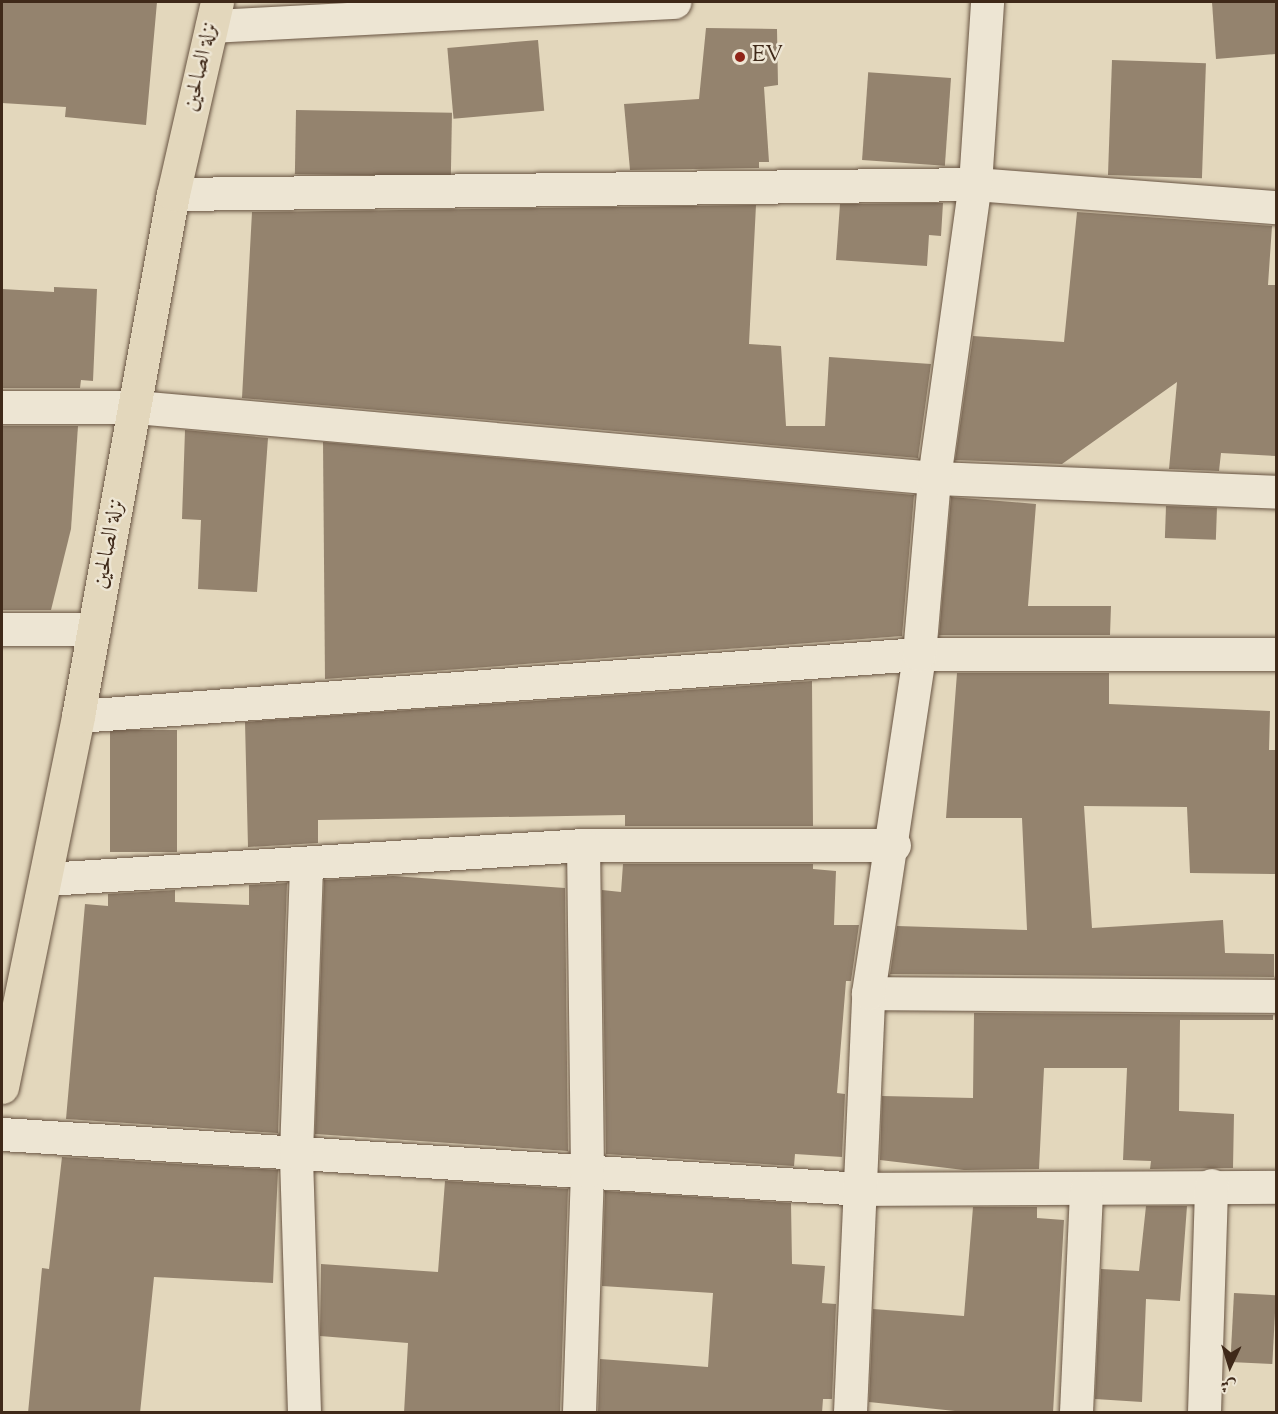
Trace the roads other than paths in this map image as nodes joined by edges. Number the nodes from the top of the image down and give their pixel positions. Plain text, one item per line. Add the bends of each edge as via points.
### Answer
1 (674, 2) edge
2 (987, 2) edge
3 (214, 14) edge
4 (975, 184) junction
5 (173, 194) junction
6 (1276, 207) edge
7 (2, 407) edge
8 (136, 407) junction
9 (934, 478) junction
10 (1276, 492) edge
11 (2, 629) edge
12 (94, 629) junction
13 (919, 654) junction
14 (1276, 654) edge
15 (78, 716) junction
16 (583, 844) junction
17 (894, 845) junction
18 (306, 864) junction
19 (46, 879) junction
20 (868, 993) junction
21 (1276, 996) edge
22 (2, 1087) edge
23 (2, 1134) edge
24 (296, 1153) junction
25 (587, 1171) junction
26 (1211, 1185) junction
27 (1276, 1187) edge
28 (861, 1189) junction
29 (1086, 1190) junction
30 (304, 1413) edge
31 (579, 1413) edge
32 (850, 1413) edge
33 (1076, 1413) edge
34 (1204, 1413) edge

1 - 3 street
2 - 4 street
3 - 5 main road, نزلة الصالحين
4 - 5 street
4 - 6 street
4 - 9 street
5 - 8 main road, نزلة الصالحين
7 - 8 street
8 - 9 street
8 - 12 main road, نزلة الصالحين
9 - 10 street
9 - 13 street
11 - 12 street
12 - 15 main road, نزلة الصالحين
13 - 14 street
13 - 15 street
13 - 17 street
15 - 19 main road, نزلة الصالحين
16 - 17 street
16 - 18 street
16 - 25 street
17 - 20 street
18 - 19 street
18 - 24 street
19 - 22 main road, نزلة الصالحين
20 - 21 street
20 - 28 street
23 - 24 street
24 - 25 street
24 - 30 street
25 - 28 street
25 - 31 street
26 - 27 street
26 - 29 street
26 - 34 street
28 - 29 street
28 - 32 street
29 - 33 street

